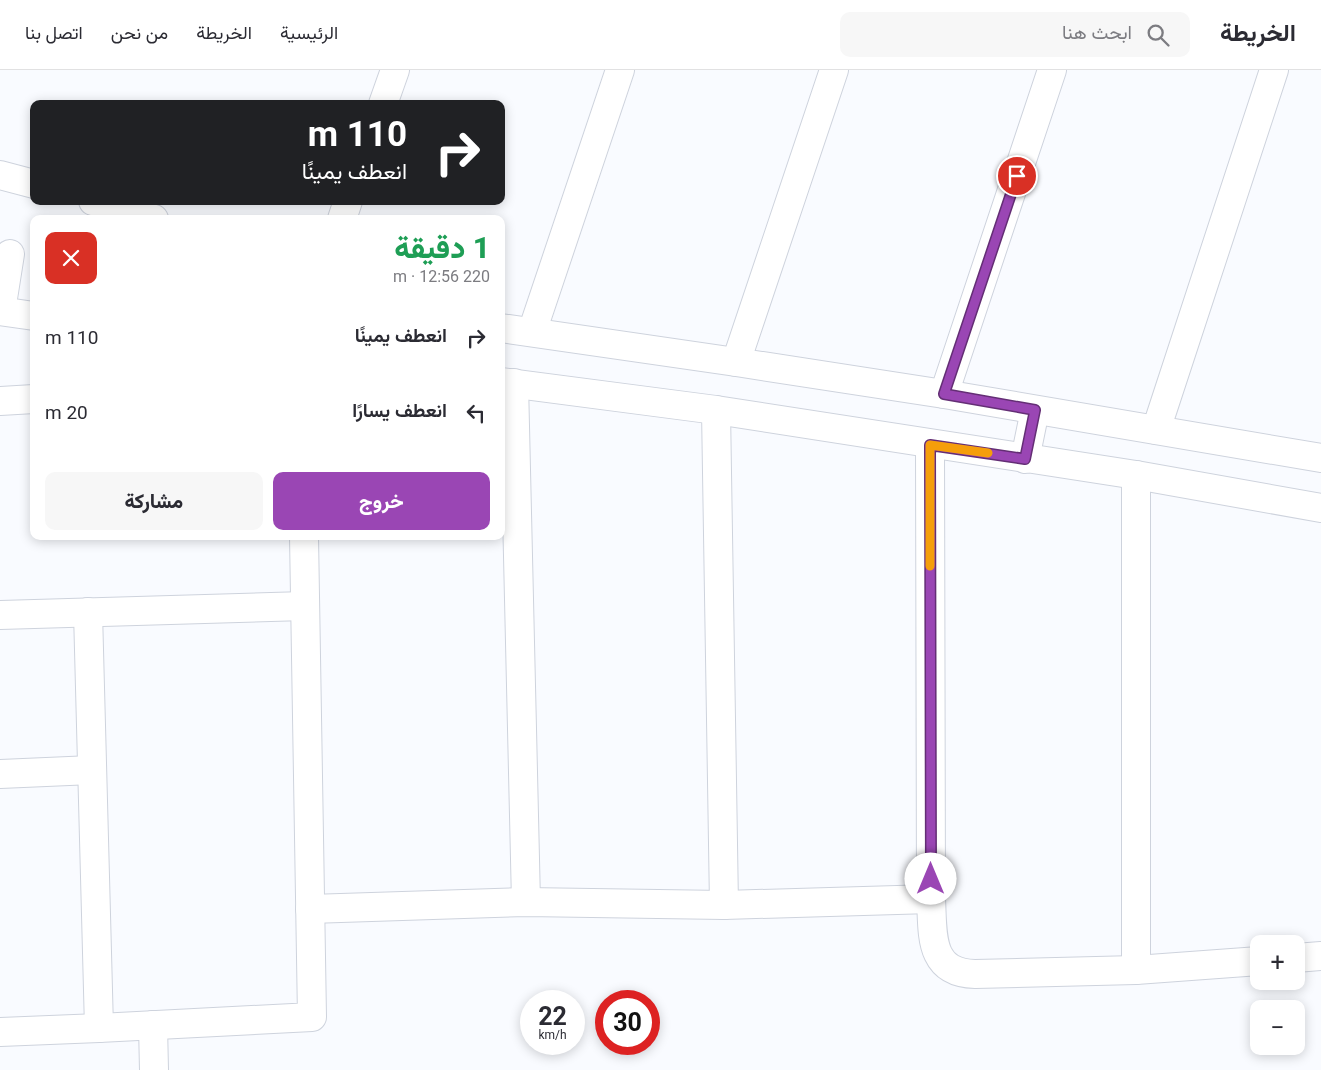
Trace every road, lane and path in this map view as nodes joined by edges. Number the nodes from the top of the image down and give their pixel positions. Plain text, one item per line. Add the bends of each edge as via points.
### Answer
1 (620, 70) edge
2 (834, 70) edge
3 (1052, 70) edge
4 (1274, 70) edge
5 (390, 71) edge
6 (384, 100) edge
7 (0, 175) edge
8 (30, 183) edge
9 (107, 205) edge
10 (140, 215) edge
11 (15, 255) edge
12 (0, 311) edge
13 (30, 315) edge
14 (505, 329) edge
15 (532, 332) junction
16 (736, 362) junction
17 (508, 382) edge
18 (944, 394) junction
19 (30, 400) edge
20 (0, 401) edge
21 (716, 410) junction
22 (1035, 410) junction
23 (1156, 430) junction
24 (930, 445) junction
25 (1321, 458) edge
26 (1025, 459) junction
27 (1136, 475) junction
28 (1321, 508) edge
29 (304, 540) edge
30 (305, 606) junction
31 (88, 612) junction
32 (0, 615) edge
33 (92, 770) junction
34 (0, 774) edge
35 (931, 899) junction
36 (526, 902) junction
37 (724, 905) junction
38 (310, 908) junction
39 (1321, 956) edge
40 (1305, 957) edge
41 (1250, 962) edge
42 (1136, 970) junction
43 (153, 1026) junction
44 (99, 1028) junction
45 (0, 1032) edge
46 (154, 1070) edge

1 - 15 street
2 - 16 street
3 - 18 street
4 - 23 street
5 - 6 street
7 - 8 street
9 - 10 street
11 - 12 street
12 - 13 street
14 - 15 street
15 - 16 street
16 - 18 street
17 - 21 street
17 - 36 street
18 - 22 street
19 - 20 street
21 - 24 street
21 - 37 street
22 - 23 street
22 - 26 street
23 - 25 street
24 - 26 street
24 - 35 street
26 - 27 street
27 - 28 street
27 - 42 street
29 - 30 street
30 - 31 street
30 - 38 street
31 - 32 street
31 - 33 street
33 - 34 street
33 - 44 street
35 - 37 street
35 - 42 street via 936,950 947,966 955,971 975,974
36 - 37 street
36 - 38 street
38 - 43 street via 312,1017
39 - 40 street
41 - 42 street
43 - 44 street
43 - 46 street
44 - 45 street

